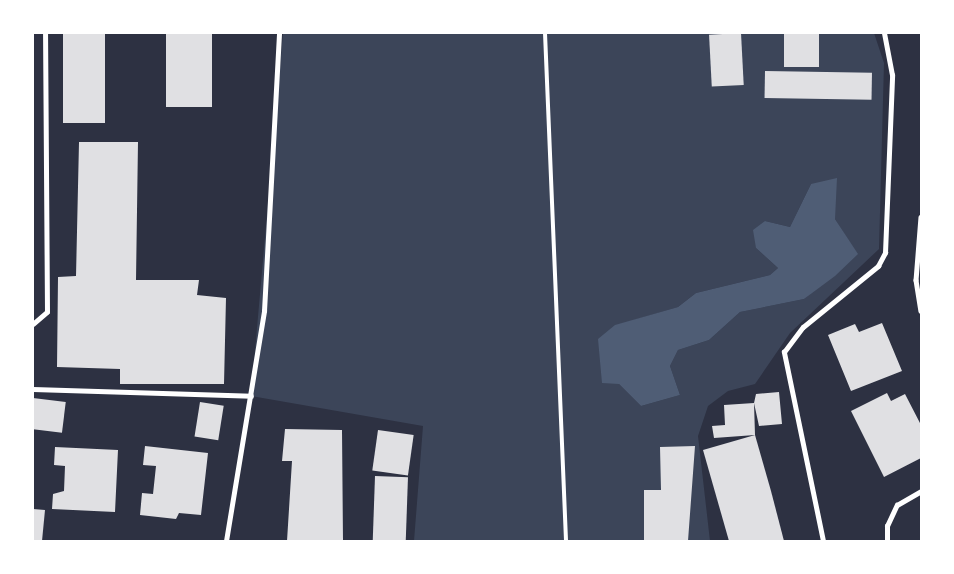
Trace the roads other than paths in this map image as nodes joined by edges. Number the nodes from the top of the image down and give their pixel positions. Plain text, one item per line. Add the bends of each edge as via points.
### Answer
1 (45, 33) edge
2 (279, 33) edge
3 (884, 33) edge
4 (921, 217) edge
5 (921, 311) edge
6 (33, 324) edge
7 (33, 389) edge
8 (251, 396) junction
9 (921, 491) edge
10 (226, 541) edge
11 (823, 541) edge
12 (887, 541) edge

1 - 6 lane via 47,312
2 - 8 lane via 264,311
3 - 11 lane via 891,75 885,253 878,266 803,327 784,352
4 - 5 lane via 916,280
7 - 8 lane
8 - 10 lane
9 - 12 lane via 897,505 887,526

